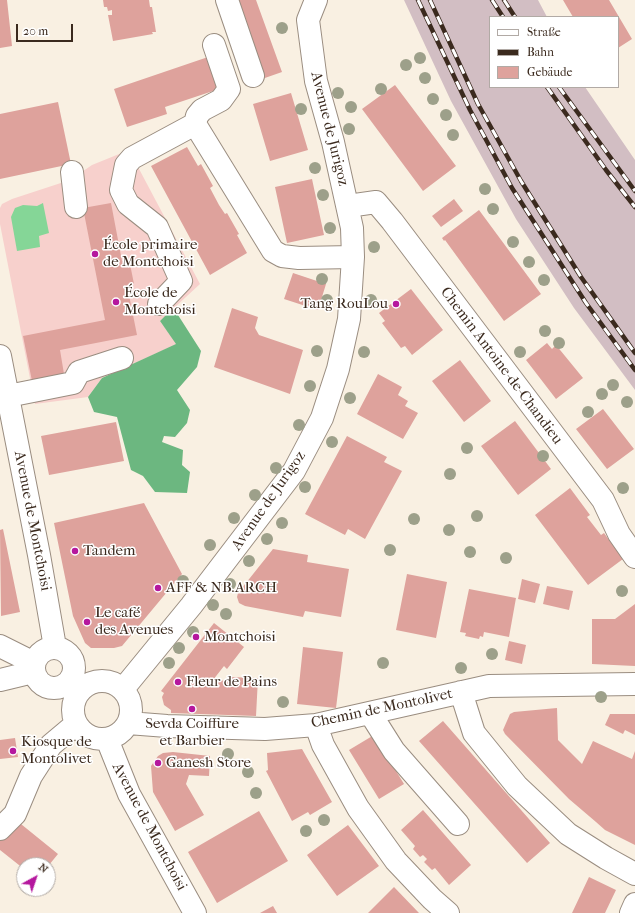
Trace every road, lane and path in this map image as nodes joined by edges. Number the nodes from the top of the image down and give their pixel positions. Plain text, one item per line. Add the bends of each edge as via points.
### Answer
1 (226, 0) edge
2 (314, 1) edge
3 (214, 45) dead end
4 (253, 76) dead end
5 (195, 124) junction
6 (72, 172) dead end
7 (348, 206) junction
8 (76, 207) dead end
9 (353, 257) junction
10 (160, 304) dead end
11 (0, 356) edge
12 (122, 358) dead end
13 (8, 396) junction
14 (635, 557) edge
15 (0, 646) edge
16 (55, 647) junction
17 (73, 661) junction
18 (33, 667) junction
19 (0, 680) edge
20 (98, 681) junction
21 (635, 684) edge
22 (48, 688) junction
23 (123, 689) junction
24 (461, 692) junction
25 (370, 713) junction
26 (74, 719) junction
27 (128, 723) junction
28 (316, 725) junction
29 (107, 739) junction
30 (458, 824) dead end
31 (0, 829) edge
32 (635, 874) edge
33 (635, 904) edge
34 (195, 913) edge
35 (448, 913) edge
36 (630, 913) edge

1 - 4 street
2 - 7 street, Avenue de Jurigoz via 308,20 316,81 334,142
3 - 5 street via 229,89 220,100 202,110
5 - 9 street via 273,251 282,256 299,258
5 - 10 street via 132,158 126,165 121,190 128,204 157,227 181,281
6 - 8 street
7 - 9 street, Avenue de Jurigoz
7 - 14 street, Chemin Antoine-de-Chandieu via 376,202 392,221 603,500 619,534
9 - 23 street, Avenue de Jurigoz via 349,319 338,369 322,418 304,453 249,532
11 - 13 street, Avenue de Montchoisi
12 - 13 street via 79,372 73,383
13 - 16 street, Avenue de Montchoisi
15 - 18 street
16 - 17 street via 64,650
16 - 18 street via 39,653
17 - 20 street
17 - 22 street via 74,672 69,682 58,688
18 - 19 street
18 - 22 street via 38,682
20 - 23 street via 110,682
20 - 26 street via 78,693 74,701
21 - 24 street, Chemin de Montolivet via 489,686
22 - 26 street
23 - 27 street via 131,705
24 - 25 street, Chemin de Montolivet
24 - 32 street via 474,732 517,786 568,834
25 - 28 street, Chemin de Montolivet
25 - 30 street via 394,750
26 - 29 street via 81,731 89,737
26 - 31 street via 51,745 31,776 15,814
27 - 28 street, Chemin de Montolivet via 265,729
27 - 29 street via 120,733
28 - 35 street via 323,745 358,808 396,861
29 - 34 street, Avenue de Montchoisi via 129,794
33 - 36 street

